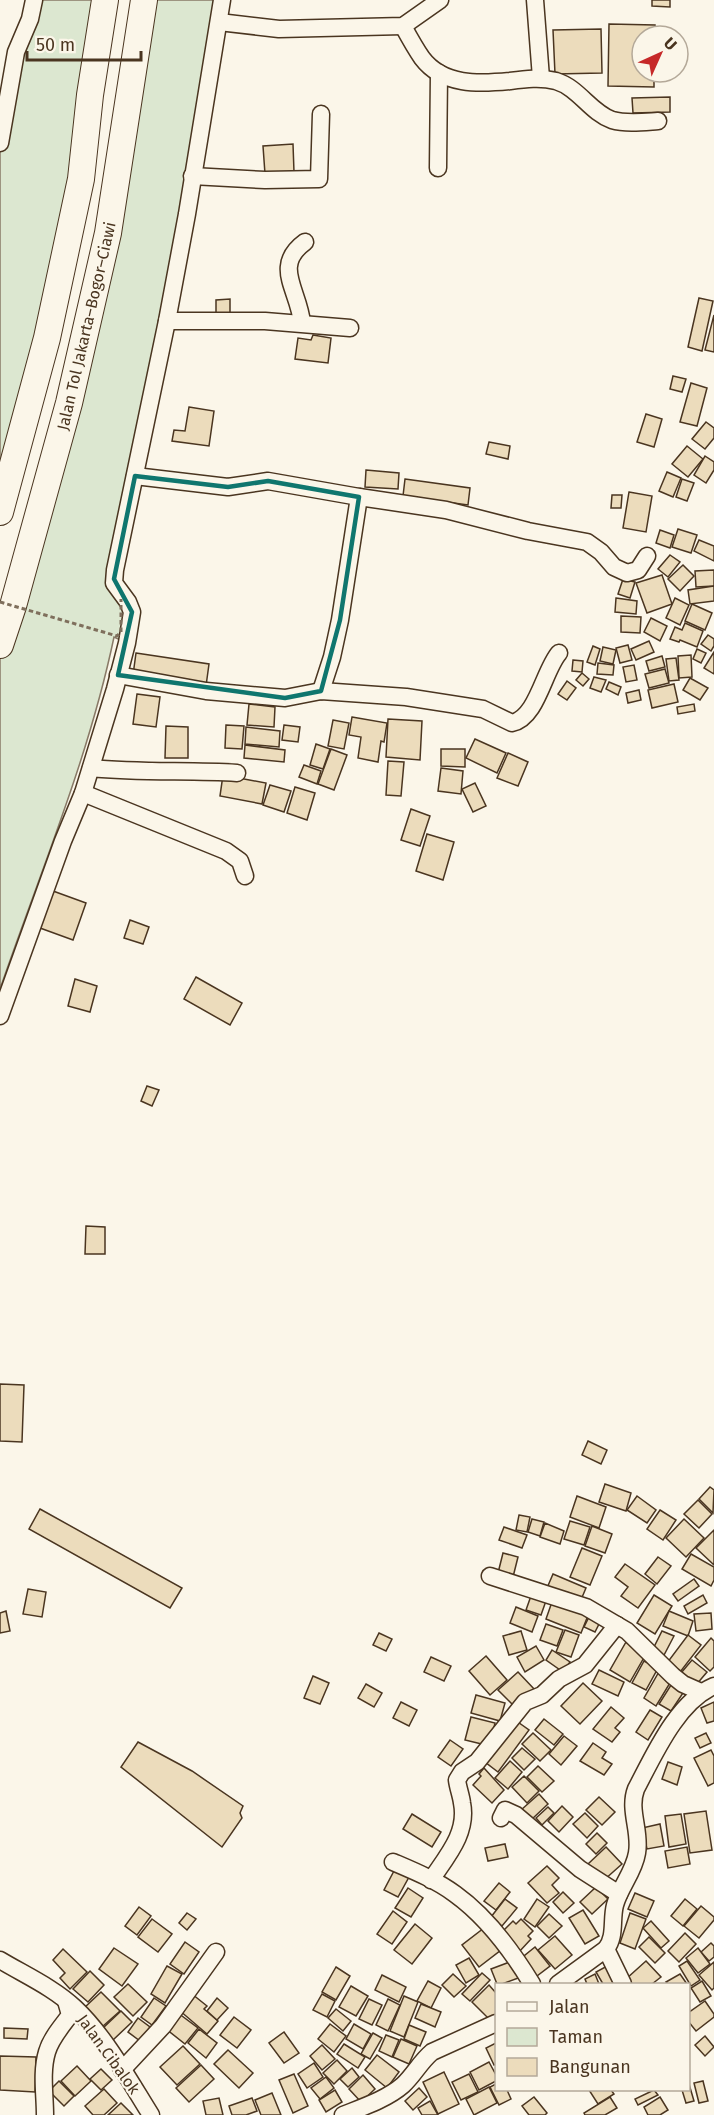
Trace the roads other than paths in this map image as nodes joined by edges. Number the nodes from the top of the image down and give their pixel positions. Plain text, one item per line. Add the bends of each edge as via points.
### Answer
1 (34, 0) edge
2 (105, 0) edge
3 (144, 0) edge
4 (222, 0) edge
5 (440, 0) edge
6 (535, 0) edge
7 (219, 22) junction
8 (403, 26) junction
9 (439, 73) junction
10 (541, 78) junction
11 (321, 114) dead end
12 (658, 121) dead end
13 (0, 143) edge
14 (438, 168) dead end
15 (192, 176) junction
16 (305, 242) dead end
17 (167, 321) junction
18 (302, 323) junction
19 (350, 328) dead end
20 (37, 377) junction
21 (135, 476) junction
22 (0, 487) edge
23 (359, 497) junction
24 (0, 512) edge
25 (647, 556) dead end
26 (0, 645) edge
27 (560, 653) dead end
28 (118, 675) junction
29 (321, 691) junction
30 (91, 768) junction
31 (237, 773) dead end
32 (83, 794) junction
33 (245, 876) dead end
34 (0, 1016) edge
35 (490, 1575) dead end
36 (617, 1625) junction
37 (707, 1689) edge
38 (501, 1818) dead end
39 (393, 1862) dead end
40 (431, 1880) junction
41 (619, 1894) junction
42 (606, 1949) junction
43 (216, 1952) dead end
44 (0, 1960) edge
45 (531, 1983) edge
46 (559, 1983) edge
47 (623, 1983) edge
48 (66, 2001) junction
49 (495, 2023) edge
50 (123, 2070) junction
51 (45, 2115) edge
52 (151, 2115) edge
53 (343, 2115) edge

1 - 13 street via 16,52
2 - 20 highway via 81,179
3 - 26 highway, Jalan Tol Jakarta–Bogor–Ciawi via 108,233 69,403
4 - 7 street
5 - 8 street
6 - 10 street
7 - 8 street via 279,29
7 - 15 street
8 - 9 street via 422,59
9 - 10 street via 464,81
9 - 14 street
10 - 12 street via 573,89 612,119
11 - 15 street via 319,179
15 - 17 street
16 - 18 street via 292,253 288,269
17 - 18 street
17 - 21 street
18 - 19 street
20 - 22 highway
20 - 24 highway
21 - 23 street via 228,487 268,481
21 - 28 street via 114,579 132,612
23 - 25 street via 446,510 528,531 579,539 594,545 614,567 627,573 638,570
23 - 29 street via 340,620
27 - 29 street via 542,689 516,723 483,709 406,697
28 - 29 street via 206,691 285,698
28 - 30 street
30 - 31 street
30 - 32 street
32 - 33 street via 226,851 240,861
32 - 34 street
35 - 36 street via 586,1607
36 - 37 street via 683,1684
36 - 40 street via 585,1665 525,1702 477,1762 462,1772 457,1780 463,1825 452,1850
37 - 41 street via 683,1710 636,1789 632,1802 637,1853
38 - 41 street via 506,1810 516,1815 580,1869
39 - 40 street
40 - 45 street via 453,1893 484,1921 511,1951
41 - 42 street via 612,1917 612,1941
42 - 46 street
42 - 47 street
43 - 50 street via 163,2026
44 - 48 street, Jalan Cibalok
48 - 50 street, Jalan Cibalok via 85,2018
48 - 51 street via 70,2015 46,2054
49 - 53 street via 432,2052 402,2086
50 - 52 street, Jalan Cibalok

